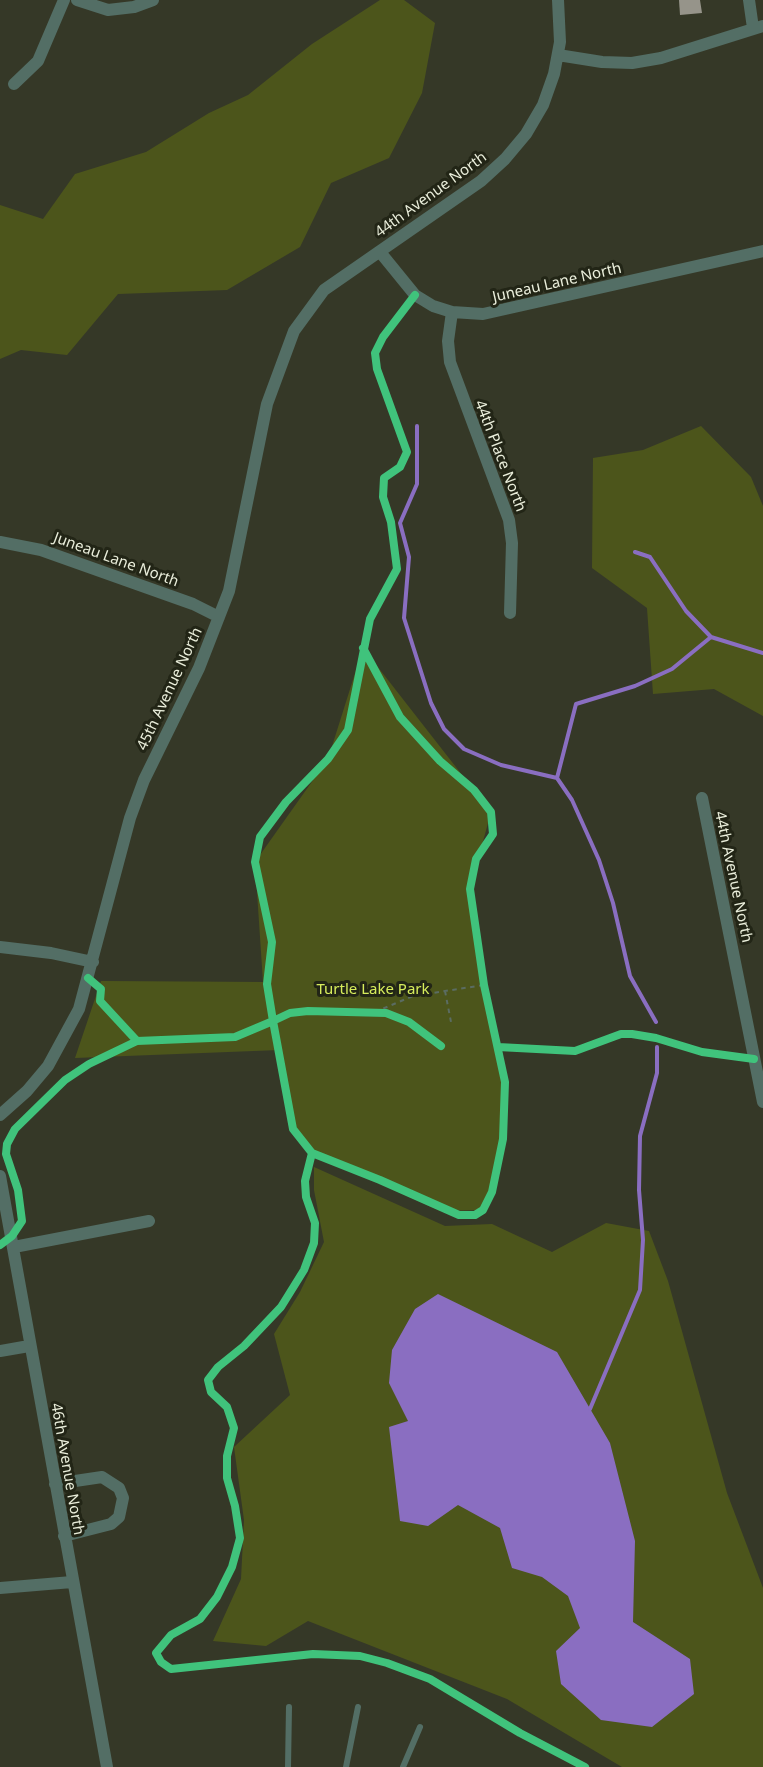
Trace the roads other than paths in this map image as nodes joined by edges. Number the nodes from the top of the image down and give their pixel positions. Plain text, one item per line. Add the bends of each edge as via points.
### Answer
1 (64, 0) edge
2 (77, 0) edge
3 (153, 0) edge
4 (558, 0) edge
5 (749, 0) edge
6 (758, 27) edge
7 (558, 55) junction
8 (14, 84) dead end
9 (763, 251) edge
10 (380, 252) junction
11 (452, 312) junction
12 (0, 542) edge
13 (510, 613) dead end
14 (219, 616) junction
15 (702, 798) dead end
16 (0, 947) edge
17 (93, 962) junction
18 (761, 1078) edge
19 (763, 1102) edge
20 (0, 1115) edge
21 (0, 1176) edge
22 (149, 1221) dead end
23 (14, 1247) junction
24 (30, 1346) junction
25 (0, 1352) edge
26 (55, 1484) junction
27 (64, 1536) junction
28 (72, 1582) junction
29 (0, 1588) edge
30 (290, 1707) dead end
31 (358, 1707) dead end
32 (420, 1727) dead end
33 (104, 1766) edge
34 (288, 1767) edge
35 (346, 1767) edge
36 (403, 1767) edge

1 - 8 street via 38,61
2 - 3 street via 108,10
4 - 7 street, 44th Avenue North
5 - 6 street
6 - 7 street via 632,63
7 - 10 street, 44th Avenue North via 543,105 505,159 481,181
9 - 11 street, Juneau Lane North via 501,311
10 - 11 street, Juneau Lane North via 416,295
10 - 14 street, 45th Avenue North via 324,290 294,332 267,404 228,591
11 - 13 street, 44th Place North via 450,362 509,520
12 - 14 street, Juneau Lane North via 41,550
14 - 17 street, 45th Avenue North via 200,668 144,780 130,818
15 - 18 street, 44th Avenue North
16 - 17 street
17 - 20 street, 45th Avenue North via 79,1009 48,1066
18 - 19 street, 44th Avenue North
21 - 23 street, 46th Avenue North
22 - 23 street
23 - 24 street, 46th Avenue North
24 - 25 street
24 - 26 street, 46th Avenue North
26 - 27 street, 46th Avenue North
26 - 27 street via 102,1477 119,1488 123,1498 119,1517 111,1524
27 - 28 street, 46th Avenue North
28 - 29 street
28 - 33 street, 46th Avenue North
30 - 34 lane
31 - 35 lane
32 - 36 lane

